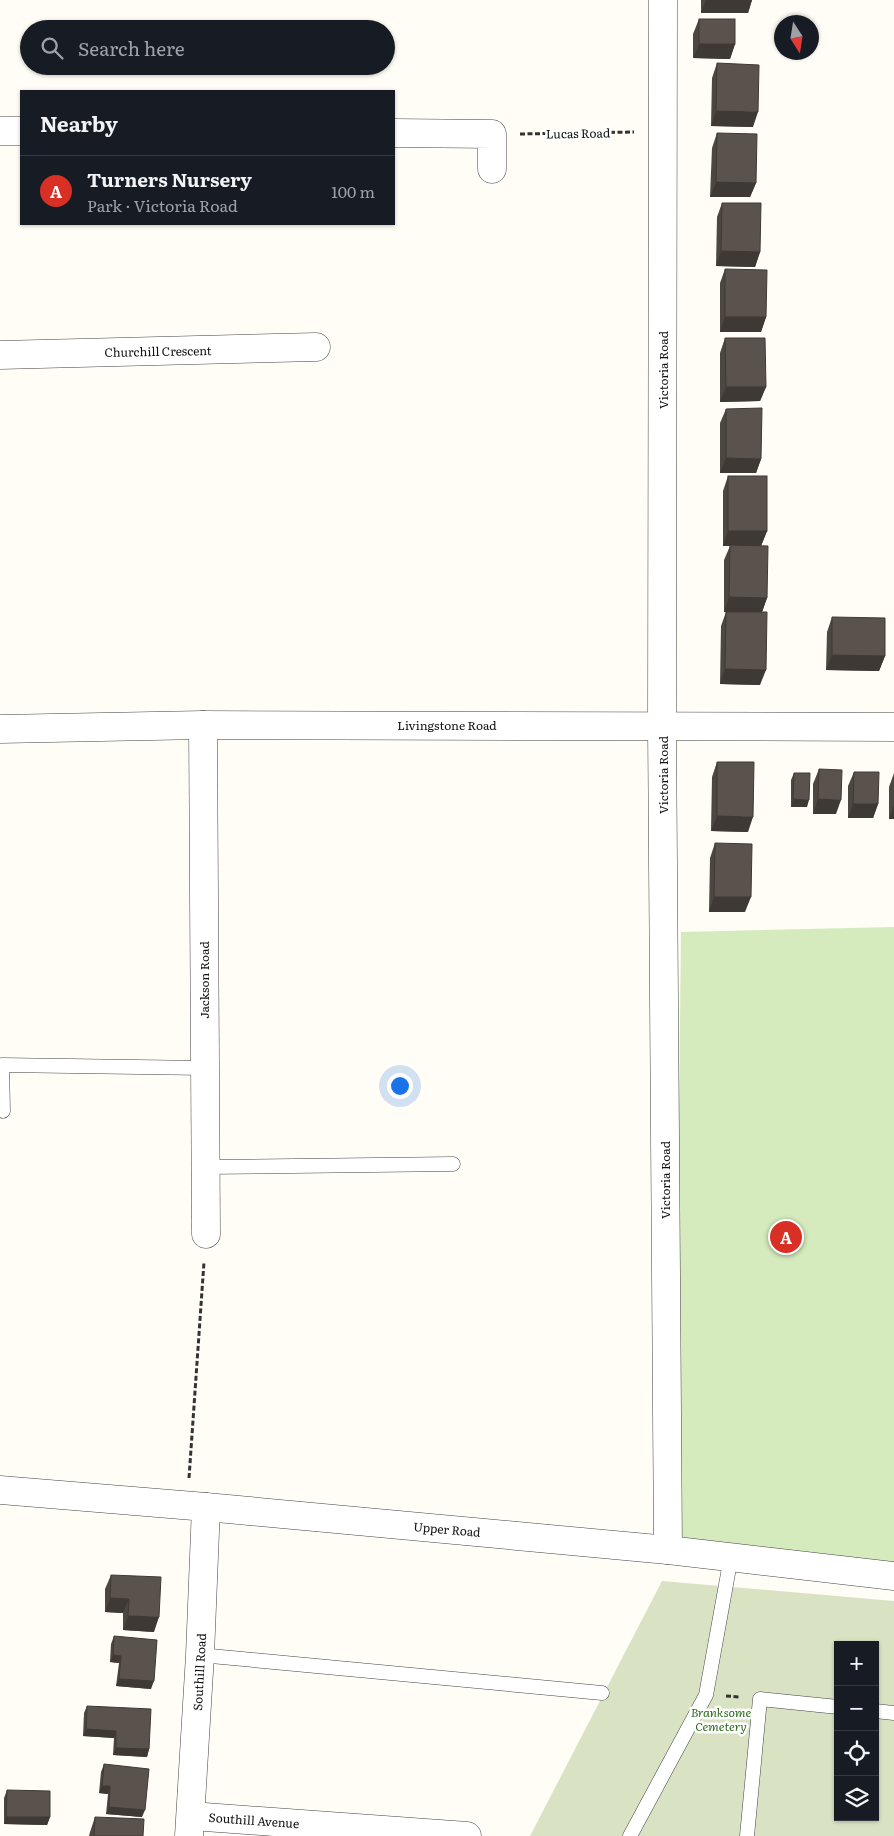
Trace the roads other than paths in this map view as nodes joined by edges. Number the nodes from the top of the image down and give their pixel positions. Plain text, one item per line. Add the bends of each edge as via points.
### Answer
1 (664, 0) edge
2 (0, 131) edge
3 (20, 131) edge
4 (395, 133) edge
5 (492, 169) dead end
6 (316, 347) dead end
7 (0, 355) edge
8 (203, 725) junction
9 (662, 726) junction
10 (894, 727) edge
11 (0, 729) edge
12 (205, 1068) junction
13 (2, 1111) dead end
14 (453, 1164) dead end
15 (205, 1167) junction
16 (206, 1234) road end
17 (0, 1490) edge
18 (197, 1506) junction
19 (668, 1550) junction
20 (731, 1557) junction
21 (894, 1576) edge
22 (200, 1655) junction
23 (602, 1693) dead end
24 (834, 1707) edge
25 (879, 1711) edge
26 (894, 1713) edge
27 (190, 1826) edge
28 (467, 1836) edge
29 (630, 1836) edge
30 (747, 1836) edge

1 - 9 street, Victoria Road
2 - 3 street
4 - 5 street via 492,134
6 - 7 street, Churchill Crescent
8 - 9 street, Livingstone Road
8 - 11 street, Livingstone Road
8 - 12 street, Jackson Road
9 - 10 street, Livingstone Road
9 - 19 street, Victoria Road
12 - 13 lane via 2,1065
12 - 15 street, Jackson Road
14 - 15 lane
15 - 16 street, Jackson Road
17 - 18 street, Upper Road
18 - 19 street, Upper Road
18 - 22 street, Southill Road
19 - 20 street, Upper Road
20 - 21 street, Upper Road
20 - 29 lane via 706,1694
22 - 23 lane
22 - 27 street, Southill Road
24 - 30 lane via 760,1699
25 - 26 lane
27 - 28 street, Southill Avenue

